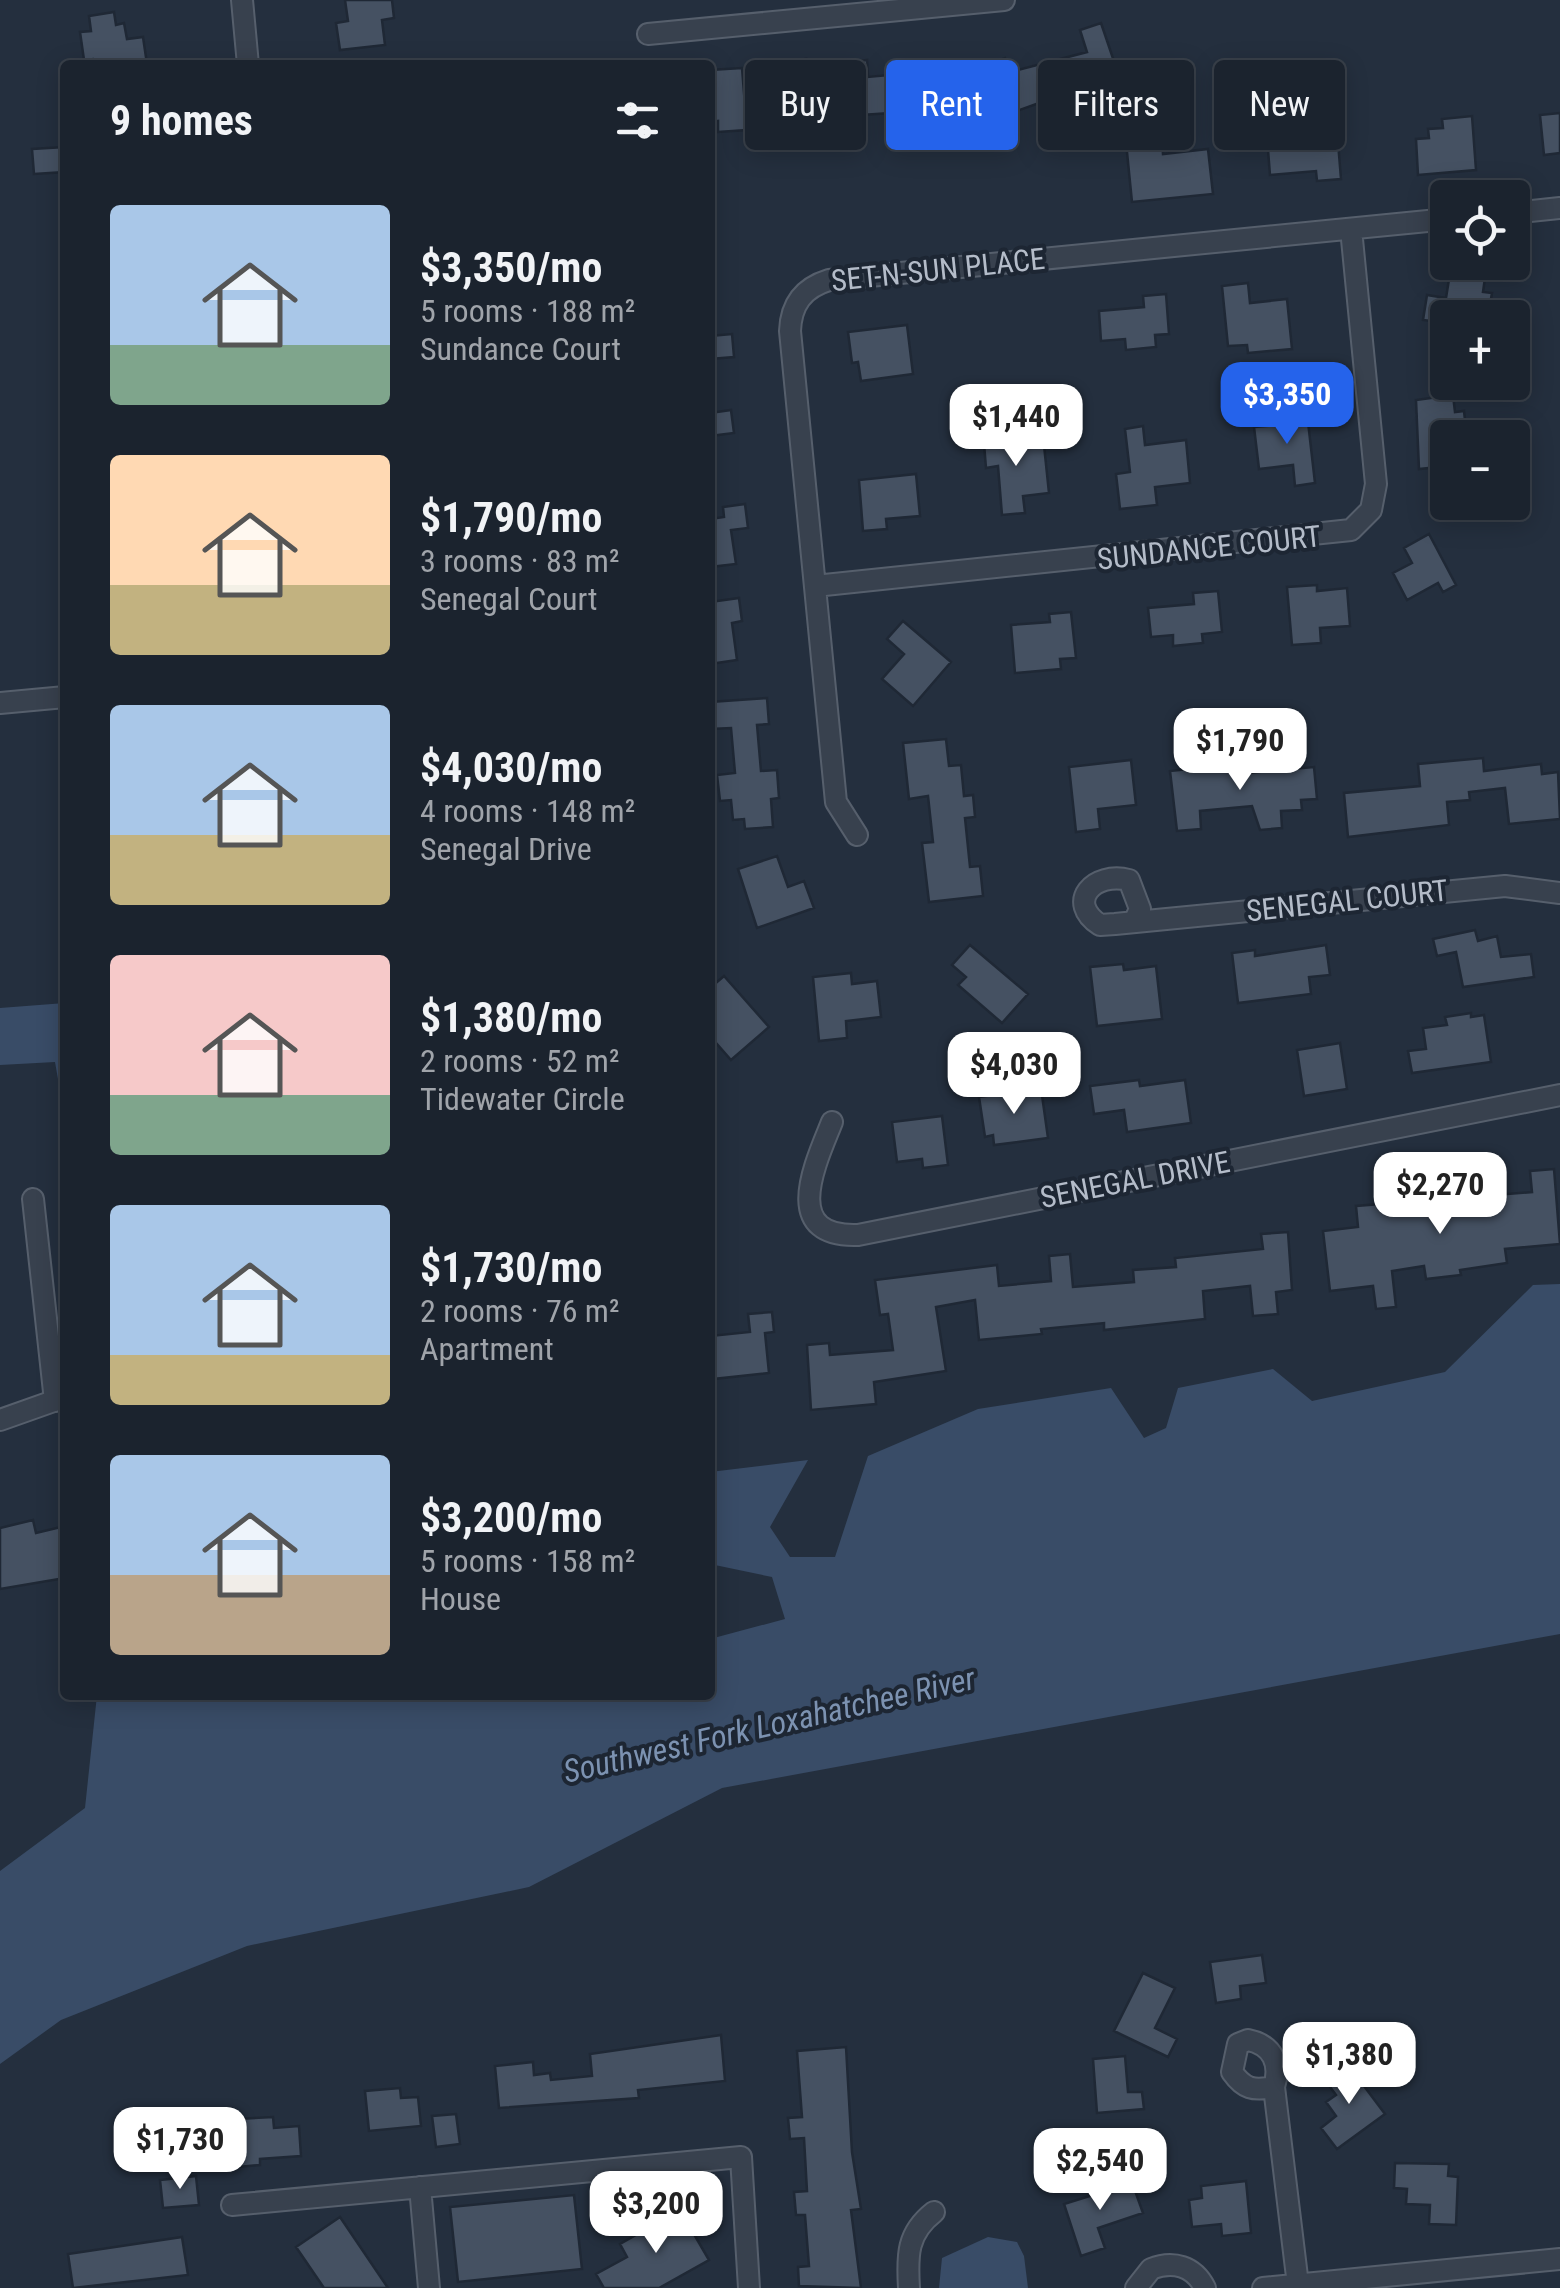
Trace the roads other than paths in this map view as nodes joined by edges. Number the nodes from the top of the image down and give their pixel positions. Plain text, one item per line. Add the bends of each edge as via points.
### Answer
1 (242, 0) edge
2 (1004, 0) edge
3 (879, 6) edge
4 (648, 34) dead end
5 (248, 60) edge
6 (1560, 208) edge
7 (1530, 211) edge
8 (1430, 221) edge
9 (1351, 228) junction
10 (815, 586) junction
11 (60, 697) edge
12 (0, 703) edge
13 (857, 835) dead end
14 (1560, 893) edge
15 (1134, 922) dead end
16 (1560, 1095) edge
17 (832, 1122) dead end
18 (33, 1200) dead end
19 (60, 1399) edge
20 (0, 1420) edge
21 (1274, 2087) dead end
22 (420, 2187) junction
23 (232, 2205) dead end
24 (934, 2212) dead end
25 (1560, 2259) edge
26 (1298, 2284) junction
27 (430, 2288) edge
28 (749, 2288) edge
29 (909, 2288) edge
30 (1136, 2288) edge
31 (1205, 2288) edge
32 (1263, 2288) edge

1 - 5 street
2 - 3 street
3 - 4 street
6 - 7 street
8 - 9 street, SET-N-SUN PLACE
9 - 10 street, SUNDANCE COURT via 1376,484 1371,510 1350,530
9 - 10 street, SET-N-SUN PLACE via 815,284 795,304 790,331
10 - 13 street, SET-N-SUN PLACE via 836,802
11 - 12 street
14 - 15 street, SENEGAL COURT via 1505,886
16 - 17 street, SENEGAL DRIVE via 858,1235 831,1232 807,1202 806,1188
18 - 19 street
19 - 20 street
21 - 26 street
22 - 23 street
22 - 27 street
22 - 28 street via 741,2157
24 - 29 street via 915,2227 907,2256
25 - 26 street
26 - 32 street
30 - 31 street via 1151,2268 1176,2264

